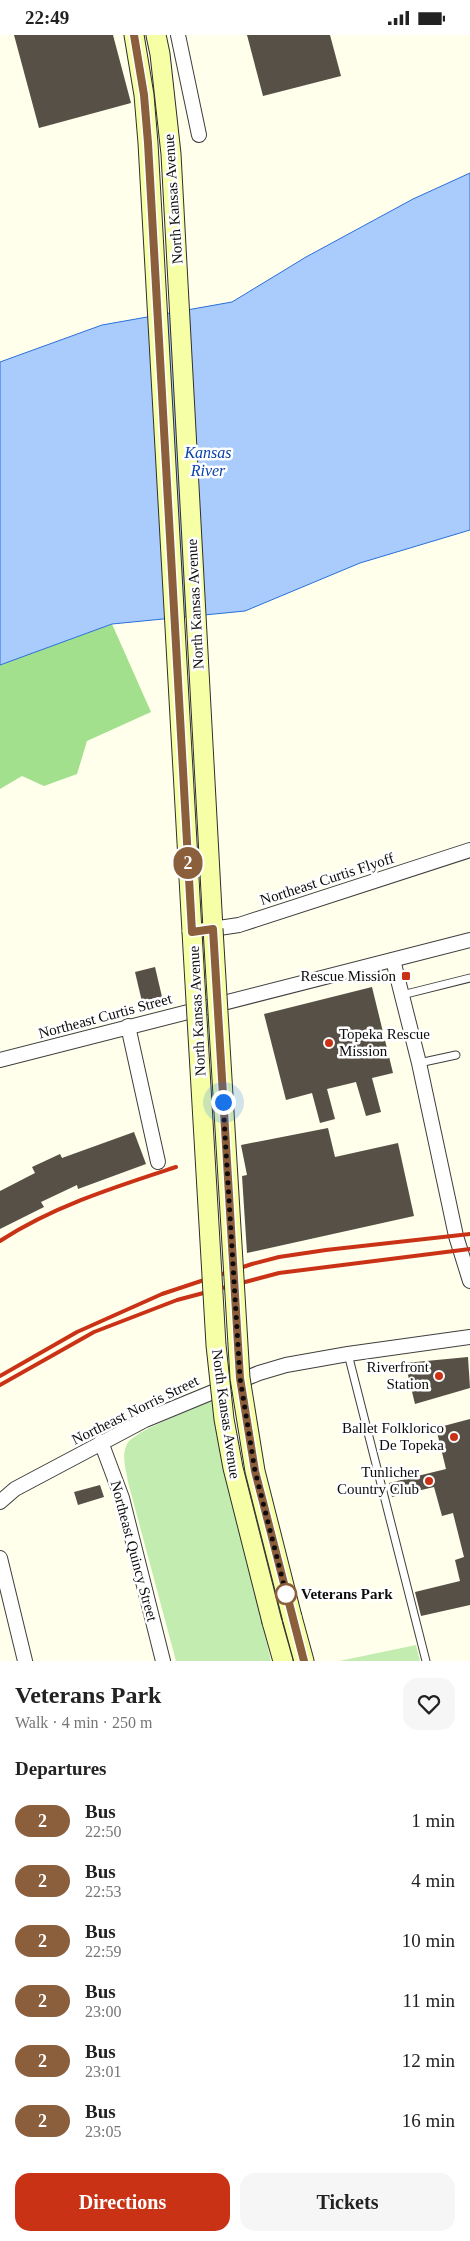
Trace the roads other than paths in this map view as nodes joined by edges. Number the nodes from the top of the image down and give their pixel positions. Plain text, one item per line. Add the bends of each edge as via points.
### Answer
1 (134, 35) edge
2 (156, 35) edge
3 (178, 35) edge
4 (199, 135) dead end
5 (470, 850) edge
6 (213, 929) junction
7 (192, 932) junction
8 (470, 940) edge
9 (393, 960) junction
10 (470, 977) edge
11 (402, 995) junction
12 (128, 1026) junction
13 (456, 1055) dead end
14 (0, 1061) edge
15 (419, 1063) junction
16 (158, 1162) dead end
17 (470, 1281) edge
18 (470, 1337) edge
19 (348, 1354) junction
20 (101, 1442) junction
21 (0, 1502) edge
22 (0, 1558) edge
23 (274, 1628) junction
24 (25, 1661) edge
25 (163, 1661) edge
26 (277, 1661) edge
27 (283, 1661) edge
28 (304, 1661) edge
29 (426, 1661) edge

1 - 7 main road, North Kansas Avenue via 148,143
2 - 6 main road, North Kansas Avenue via 171,154
3 - 4 street, North Kansas Avenue
5 - 6 street, Northeast Curtis Flyoff via 239,925
6 - 7 street, Northeast Curtis Flyoff
6 - 28 main road, North Kansas Avenue, bridge via 240,1378 255,1471
7 - 23 main road, North Kansas Avenue, bridge via 215,1336 223,1409 233,1468
8 - 9 street, Northeast Curtis Street
9 - 11 street
9 - 12 street, Northeast Curtis Street
10 - 11 lane
11 - 15 street
12 - 14 street, Northeast Curtis Street
12 - 16 street
13 - 15 lane
15 - 17 street via 456,1236
18 - 19 street, Northeast Norris Street
19 - 20 street, Northeast Norris Street via 259,1373 145,1420
19 - 29 lane
20 - 21 street, Northeast Norris Street via 15,1489
20 - 25 street, Northeast Quincy Street via 122,1498
22 - 24 street
23 - 26 street
23 - 27 main road

